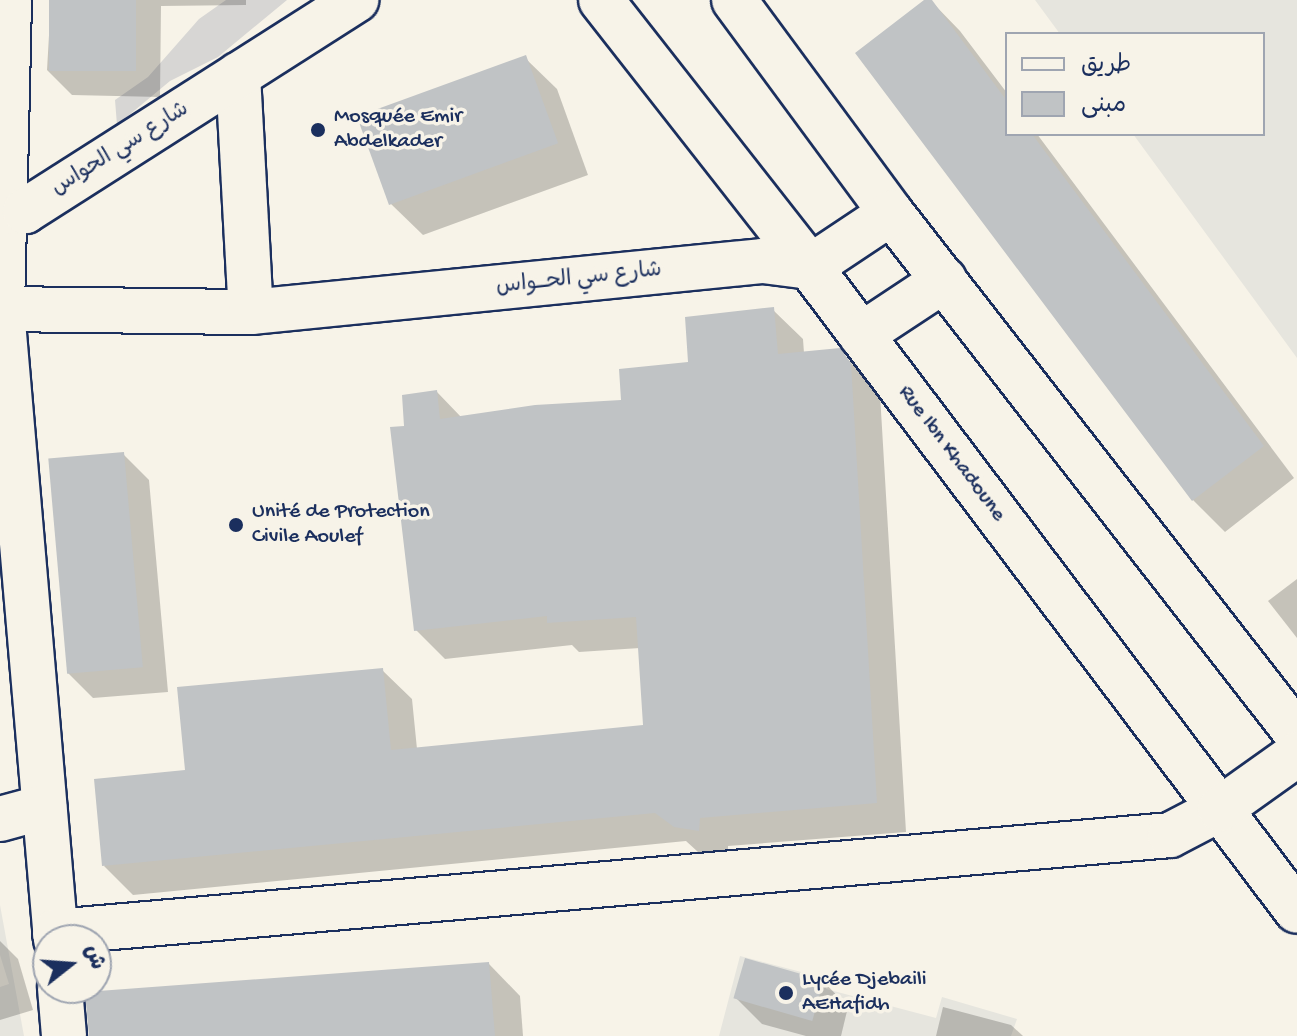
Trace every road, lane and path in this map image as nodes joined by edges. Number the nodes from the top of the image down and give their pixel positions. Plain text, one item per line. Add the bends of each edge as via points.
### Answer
1 (9, 0) edge
2 (356, 0) edge
3 (601, 0) edge
4 (734, 0) edge
5 (238, 75) junction
6 (1, 212) edge
7 (891, 213) junction
8 (810, 267) junction
9 (944, 280) junction
10 (1, 310) edge
11 (251, 312) junction
12 (861, 335) junction
13 (1297, 734) edge
14 (1297, 754) edge
15 (44, 807) junction
16 (1220, 809) junction
17 (0, 819) edge
18 (1297, 911) edge
19 (54, 924) edge
20 (112, 931) edge
21 (61, 1004) edge
22 (64, 1036) edge

1 - 6 street
2 - 5 street, شارع سي الحواس
3 - 8 street, Rue Ibn Khadoune
4 - 7 street
5 - 6 street, شارع سي الحواس via 25,211
5 - 11 street
6 - 10 street
7 - 8 street
7 - 9 street
8 - 11 street, شارع سي الحــواس via 763,261
8 - 12 street, Rue Ibn Khadoune
9 - 12 street
9 - 13 street
10 - 11 street
10 - 15 street
12 - 16 street, Rue Ibn Khadoune
14 - 16 street
15 - 17 street
15 - 19 street
16 - 18 street, Rue Ibn Khadoune
16 - 20 street via 1170,835
21 - 22 street

